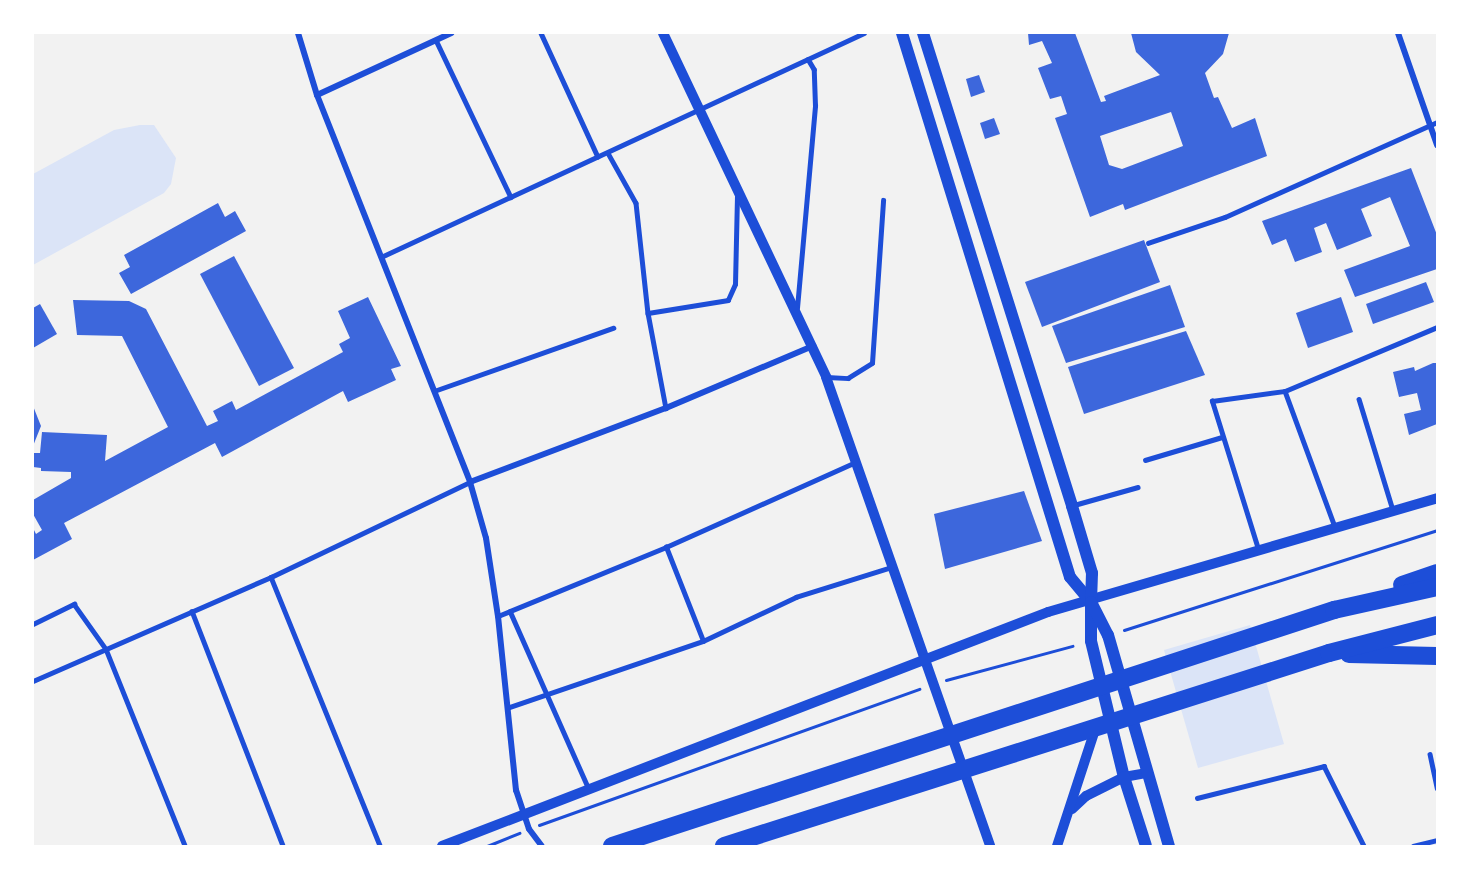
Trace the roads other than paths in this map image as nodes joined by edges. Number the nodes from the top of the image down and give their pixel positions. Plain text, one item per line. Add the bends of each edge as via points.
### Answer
1 (298, 33) edge
2 (451, 33) edge
3 (541, 33) edge
4 (663, 33) edge
5 (864, 33) edge
6 (902, 33) edge
7 (923, 33) edge
8 (1398, 33) edge
9 (436, 40) junction
10 (808, 60) junction
11 (316, 95) junction
12 (698, 112) junction
13 (1434, 124) edge
14 (1437, 145) edge
15 (608, 153) junction
16 (598, 158) junction
17 (737, 194) junction
18 (511, 197) junction
19 (883, 200) dead end
20 (1148, 243) dead end
21 (381, 257) junction
22 (797, 311) junction
23 (648, 313) junction
24 (1437, 327) edge
25 (613, 328) dead end
26 (813, 346) junction
27 (826, 377) junction
28 (434, 391) junction
29 (1285, 391) junction
30 (1359, 399) dead end
31 (666, 408) junction
32 (1043, 413) junction
33 (1021, 418) junction
34 (1222, 437) junction
35 (1145, 460) dead end
36 (856, 462) junction
37 (470, 482) junction
38 (1138, 487) dead end
39 (1437, 498) edge
40 (1072, 506) junction
41 (1393, 510) junction
42 (1335, 527) junction
43 (666, 547) junction
44 (1258, 549) junction
45 (892, 567) junction
46 (1437, 573) edge
47 (271, 577) junction
48 (1437, 587) edge
49 (1090, 602) junction
50 (1334, 610) junction
51 (192, 611) junction
52 (510, 611) junction
53 (498, 616) junction
54 (33, 624) edge
55 (1437, 625) edge
56 (703, 641) junction
57 (106, 649) junction
58 (1329, 653) junction
59 (1437, 656) edge
60 (923, 658) junction
61 (33, 681) edge
62 (548, 695) junction
63 (1129, 708) junction
64 (506, 709) junction
65 (1109, 715) junction
66 (1430, 754) dead end
67 (1146, 773) junction
68 (1124, 777) junction
69 (588, 787) junction
70 (1437, 788) edge
71 (1197, 798) dead end
72 (1070, 811) junction
73 (524, 812) junction
74 (1437, 840) edge
75 (185, 846) edge
76 (283, 846) edge
77 (380, 846) edge
78 (442, 846) edge
79 (542, 846) edge
80 (612, 846) edge
81 (724, 846) edge
82 (990, 846) edge
83 (1057, 846) edge
84 (1146, 846) edge
85 (1169, 846) edge
86 (1364, 846) edge
87 (1413, 846) edge

1 - 11 street
2 - 9 street
3 - 16 lane
4 - 12 street
5 - 10 lane
6 - 33 main road
7 - 32 main road
8 - 13 street
9 - 11 street
9 - 18 lane
10 - 12 lane
10 - 22 lane via 814,70 815,106
11 - 21 street
12 - 15 lane
12 - 17 street
13 - 14 street
13 - 20 lane via 1225,217
15 - 16 lane
15 - 23 lane via 636,203
16 - 18 lane
17 - 22 street
17 - 23 lane via 735,284 728,300
18 - 21 lane
19 - 27 lane via 872,363 848,378
21 - 28 street
22 - 26 street
23 - 31 lane
24 - 29 lane
25 - 28 lane
26 - 27 street
26 - 31 street
27 - 36 street
28 - 37 street
29 - 34 lane via 1212,401
29 - 42 lane
30 - 41 lane
31 - 37 street
32 - 33 main road
32 - 40 main road
33 - 49 main road via 1070,577
34 - 35 lane
34 - 44 lane
36 - 43 lane
36 - 45 street
37 - 47 lane
37 - 53 street via 486,538
38 - 40 lane
39 - 41 street
40 - 49 main road via 1092,573
41 - 42 street
42 - 44 street
43 - 52 lane
43 - 56 lane
44 - 49 street
45 - 56 lane via 796,597
45 - 60 street
46 - 50 highway
47 - 51 lane
47 - 77 lane
48 - 50 highway
49 - 60 street via 1048,612
49 - 63 main road via 1108,635
49 - 65 main road via 1091,640
50 - 80 highway
51 - 57 lane
51 - 76 lane
52 - 53 lane
52 - 62 lane
53 - 64 street
54 - 57 lane via 74,604
55 - 58 highway
56 - 62 lane
57 - 61 lane
57 - 75 lane
58 - 59 highway
58 - 81 highway
60 - 69 street
60 - 82 street
62 - 64 lane
62 - 69 lane
63 - 65 street
63 - 67 main road
64 - 73 street via 516,790
65 - 68 main road
65 - 72 street via 1096,727
66 - 70 lane
67 - 68 street
67 - 85 main road
68 - 72 street via 1086,796
68 - 84 main road
69 - 73 street
71 - 86 lane via 1324,766
72 - 83 street
73 - 78 street
73 - 79 street via 529,829
74 - 87 lane

